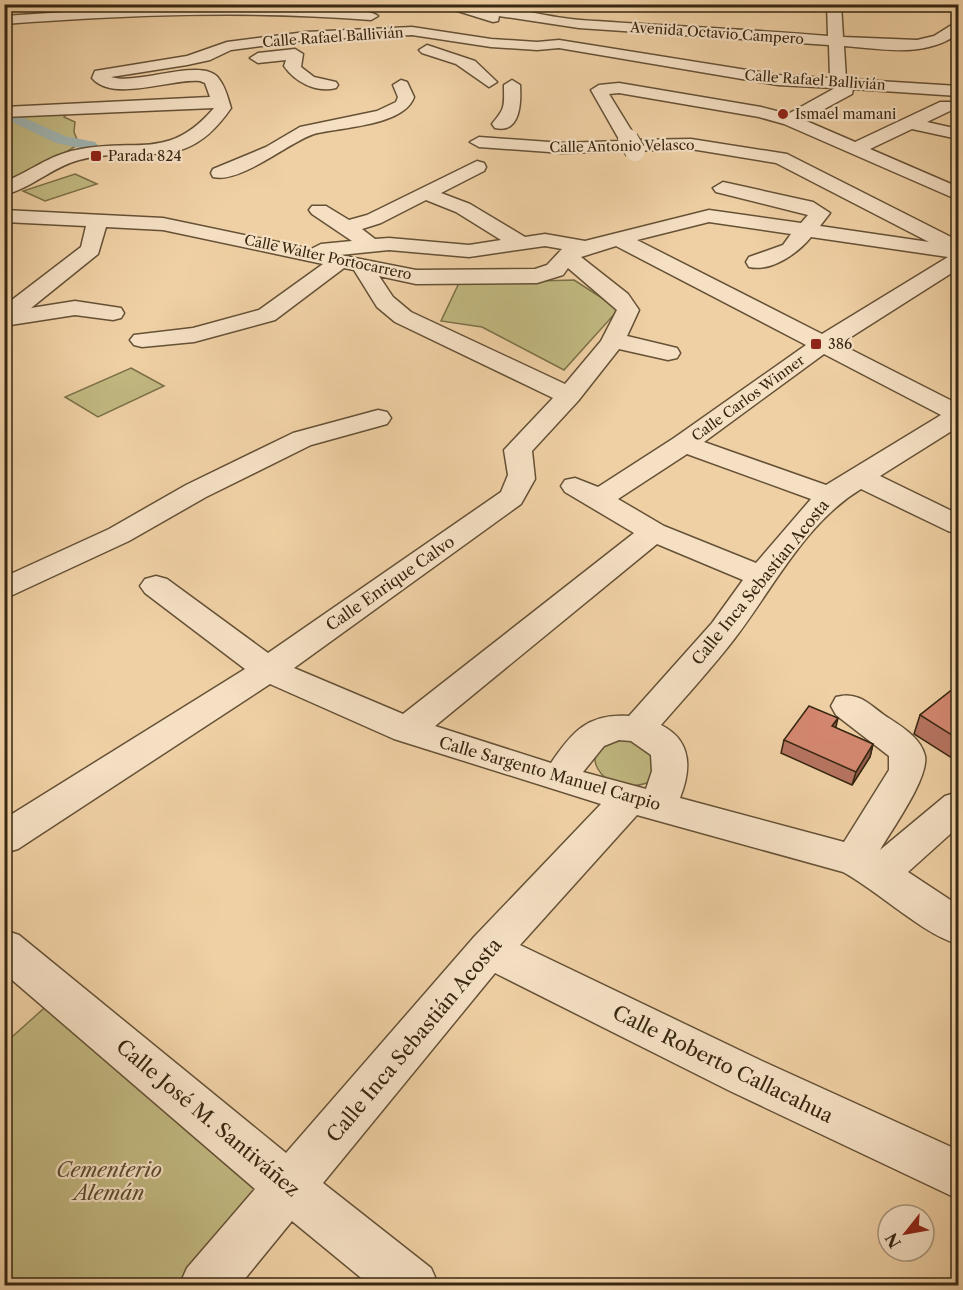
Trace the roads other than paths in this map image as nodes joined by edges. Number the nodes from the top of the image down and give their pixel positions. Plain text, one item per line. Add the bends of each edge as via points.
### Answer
1 (441, 4) edge
2 (473, 4) edge
3 (172, 6) edge
4 (241, 6) edge
5 (311, 7) edge
6 (128, 8) edge
7 (506, 9) edge
8 (380, 10) edge
9 (105, 12) junction
10 (834, 16) edge
11 (4, 20) edge
12 (574, 25) junction
13 (933, 27) dead end
14 (957, 27) edge
15 (99, 28) dead end
16 (394, 31) junction
17 (349, 33) junction
18 (306, 36) junction
19 (836, 41) junction
20 (640, 43) junction
21 (559, 44) junction
22 (231, 45) junction
23 (489, 81) dead end
24 (838, 82) junction
25 (330, 85) dead end
26 (401, 85) dead end
27 (512, 85) dead end
28 (875, 85) junction
29 (958, 91) edge
30 (222, 101) junction
31 (952, 108) edge
32 (4, 112) edge
33 (790, 120) junction
34 (910, 123) junction
35 (501, 124) dead end
36 (814, 131) junction
37 (958, 134) edge
38 (478, 142) dead end
39 (855, 149) junction
40 (230, 151) dead end
41 (635, 151) dead end
42 (261, 156) junction
43 (781, 158) junction
44 (477, 167) dead end
45 (220, 173) dead end
46 (723, 188) dead end
47 (4, 189) edge
48 (425, 193) junction
49 (958, 194) edge
50 (319, 210) dead end
51 (4, 216) edge
52 (97, 222) junction
53 (348, 227) junction
54 (805, 230) junction
55 (617, 238) junction
56 (519, 242) junction
57 (371, 244) junction
58 (958, 250) edge
59 (576, 251) junction
60 (301, 252) junction
61 (958, 261) edge
62 (339, 262) junction
63 (758, 262) dead end
64 (363, 268) junction
65 (114, 313) dead end
66 (4, 319) edge
67 (142, 340) dead end
68 (612, 340) junction
69 (821, 345) junction
70 (668, 353) dead end
71 (569, 396) junction
72 (958, 415) edge
73 (378, 418) dead end
74 (684, 444) junction
75 (861, 478) junction
76 (829, 496) junction
77 (958, 525) edge
78 (654, 532) junction
79 (761, 576) junction
80 (156, 586) dead end
81 (4, 589) edge
82 (268, 670) junction
83 (848, 706) dead end
84 (638, 729) junction
85 (407, 730) junction
86 (558, 779) junction
87 (644, 802) junction
88 (958, 806) edge
89 (4, 838) edge
90 (867, 867) junction
91 (958, 927) edge
92 (4, 947) edge
93 (489, 950) junction
94 (958, 1175) edge
95 (289, 1187) junction
96 (205, 1286) edge
97 (413, 1286) edge

1 - 21 street via 508,22
2 - 7 street, Avenida Octavio Campero
3 - 4 street
3 - 6 street
4 - 5 street
4 - 22 street
5 - 8 street
5 - 18 street
6 - 9 street
7 - 12 street, Avenida Octavio Campero
8 - 16 street
9 - 11 street
9 - 15 street
10 - 19 street
12 - 20 street, Avenida Octavio Campero
12 - 21 street
13 - 14 street
14 - 19 street, Avenida Octavio Campero via 915,46
16 - 17 street, Calle Rafael Ballivián
16 - 21 street, Calle Rafael Ballivián via 491,43
17 - 18 street, Calle Rafael Ballivián
17 - 23 street via 459,59
18 - 22 street, Calle Rafael Ballivián
19 - 20 street, Avenida Octavio Campero
19 - 24 street
20 - 21 street, Calle Rafael Ballivián
20 - 24 street, Calle Rafael Ballivián via 760,78
22 - 25 street via 295,54 292,66 300,75
22 - 30 street, Calle Rafael Ballivián via 198,57 98,76 111,82 141,83 199,75 212,80
24 - 28 street, Calle Rafael Ballivián
24 - 33 street via 846,91
26 - 42 street via 406,97 403,105 375,117 306,131
27 - 35 street via 511,116
28 - 29 street, Calle Rafael Ballivián
28 - 31 street
30 - 32 street
30 - 47 street via 223,108 210,124 185,144 160,151 78,155
31 - 34 street
33 - 36 street
33 - 41 street via 619,88 599,90
34 - 37 street
34 - 39 street
36 - 39 street
36 - 43 street
38 - 43 street, Calle Antonio Velasco via 563,148 691,144
39 - 49 street
40 - 42 street
42 - 45 street
43 - 58 street, Calle Antonio Velasco
44 - 48 street
46 - 54 street via 816,210 819,217
48 - 53 street via 374,219
48 - 56 street via 487,221
50 - 53 street
51 - 52 street, Calle Walter Portocarrero
52 - 60 street, Calle Walter Portocarrero via 163,224
52 - 66 street via 91,250
53 - 57 street
54 - 55 street, Calle Walter Portocarrero via 709,216
54 - 58 street, Calle Walter Portocarrero
54 - 63 street via 790,249
55 - 59 street, Calle Walter Portocarrero
55 - 69 street
56 - 57 street via 469,251
56 - 59 street via 545,240
57 - 60 street
59 - 64 street, Calle Walter Portocarrero via 555,270 523,277 416,277
59 - 68 street, Calle Enrique Calvo via 583,272 628,310
60 - 62 street, Calle Walter Portocarrero
61 - 69 street, Calle Carlos Winner
62 - 64 street, Calle Walter Portocarrero
62 - 67 street via 267,315 194,335
64 - 71 street via 385,302 403,317
65 - 66 street via 75,308
68 - 70 street
68 - 71 street, Calle Enrique Calvo
69 - 72 street
69 - 74 street, Calle Carlos Winner
71 - 82 street, Calle Enrique Calvo via 518,450 524,473 522,484 511,498
72 - 75 street, Calle Inca Sebastían Acosta
73 - 81 street via 302,439 196,491 118,536
74 - 76 street
74 - 78 street, Calle Carlos Winner via 587,492
75 - 76 street, Calle Inca Sebastían Acosta
75 - 77 street
76 - 79 street, Calle Inca Sebastían Acosta
78 - 79 street
78 - 85 street
79 - 84 street, Calle Inca Sebastían Acosta via 724,630
80 - 82 street, Calle Sargento Manuel Carpio
82 - 85 street, Calle Sargento Manuel Carpio
82 - 89 street, Calle Enrique Calvo
83 - 90 street via 900,744 907,755 907,771
84 - 86 street via 621,728 597,734
84 - 87 street via 660,742 671,766
85 - 86 street, Calle Sargento Manuel Carpio
86 - 87 street, Calle Sargento Manuel Carpio
87 - 90 street, Calle Sargento Manuel Carpio
87 - 93 street, Calle Inca Sebastián Acosta
88 - 90 street
90 - 91 street, Calle Sargento Manuel Carpio
92 - 95 street, Calle José M. Santiváñez
93 - 94 street, Calle Roberto Callacahua
93 - 95 street, Calle Inca Sebastián Acosta
95 - 96 street, Calle Inca Sebastián Acosta
95 - 97 street, Calle José M. Santiváñez

